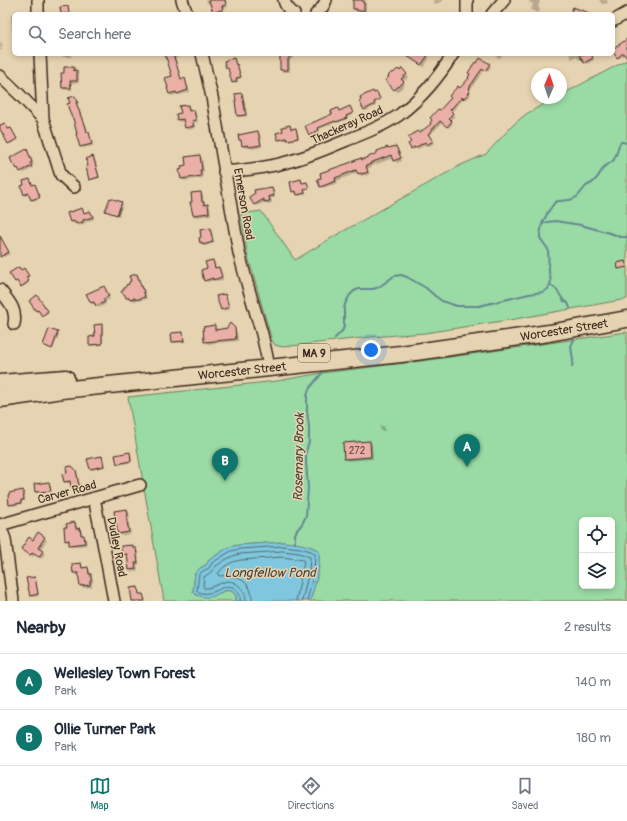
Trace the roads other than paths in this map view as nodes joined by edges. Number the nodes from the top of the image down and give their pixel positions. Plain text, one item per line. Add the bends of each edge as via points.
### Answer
1 (38, 0) edge
2 (182, 0) edge
3 (284, 0) edge
4 (326, 0) edge
5 (467, 0) edge
6 (504, 0) edge
7 (38, 12) edge
8 (186, 12) edge
9 (291, 12) edge
10 (318, 12) edge
11 (467, 12) edge
12 (494, 12) edge
13 (627, 13) edge
14 (615, 20) edge
15 (40, 56) edge
16 (202, 56) edge
17 (452, 56) edge
18 (0, 76) edge
19 (43, 119) junction
20 (224, 172) junction
21 (74, 187) dead end
22 (0, 290) edge
23 (627, 309) edge
24 (627, 319) edge
25 (14, 324) dead end
26 (267, 357) junction
27 (66, 378) junction
28 (0, 383) edge
29 (0, 388) edge
30 (0, 399) edge
31 (140, 485) dead end
32 (94, 498) junction
33 (0, 526) edge
34 (13, 601) edge
35 (114, 601) edge

1 - 7 street
2 - 8 street
3 - 9 street via 284,4
4 - 10 street
5 - 11 street
6 - 12 street
13 - 14 street
15 - 19 street
16 - 20 street, Emerson Road
17 - 20 street, Thackeray Road via 417,99 382,125 296,160
18 - 19 street
19 - 21 street via 61,175
20 - 26 street, Emerson Road via 241,263
22 - 25 street via 14,311
23 - 26 highway, Worcester Street / MA 9 via 414,342
24 - 30 highway, Worcester Street / MA 9 via 394,355 75,388
26 - 27 highway, Worcester Street / MA 9
27 - 28 highway
27 - 29 highway, Worcester Street / MA 9
31 - 32 street, Carver Road
32 - 33 street, Carver Road
32 - 35 street, Dudley Road
33 - 34 street

